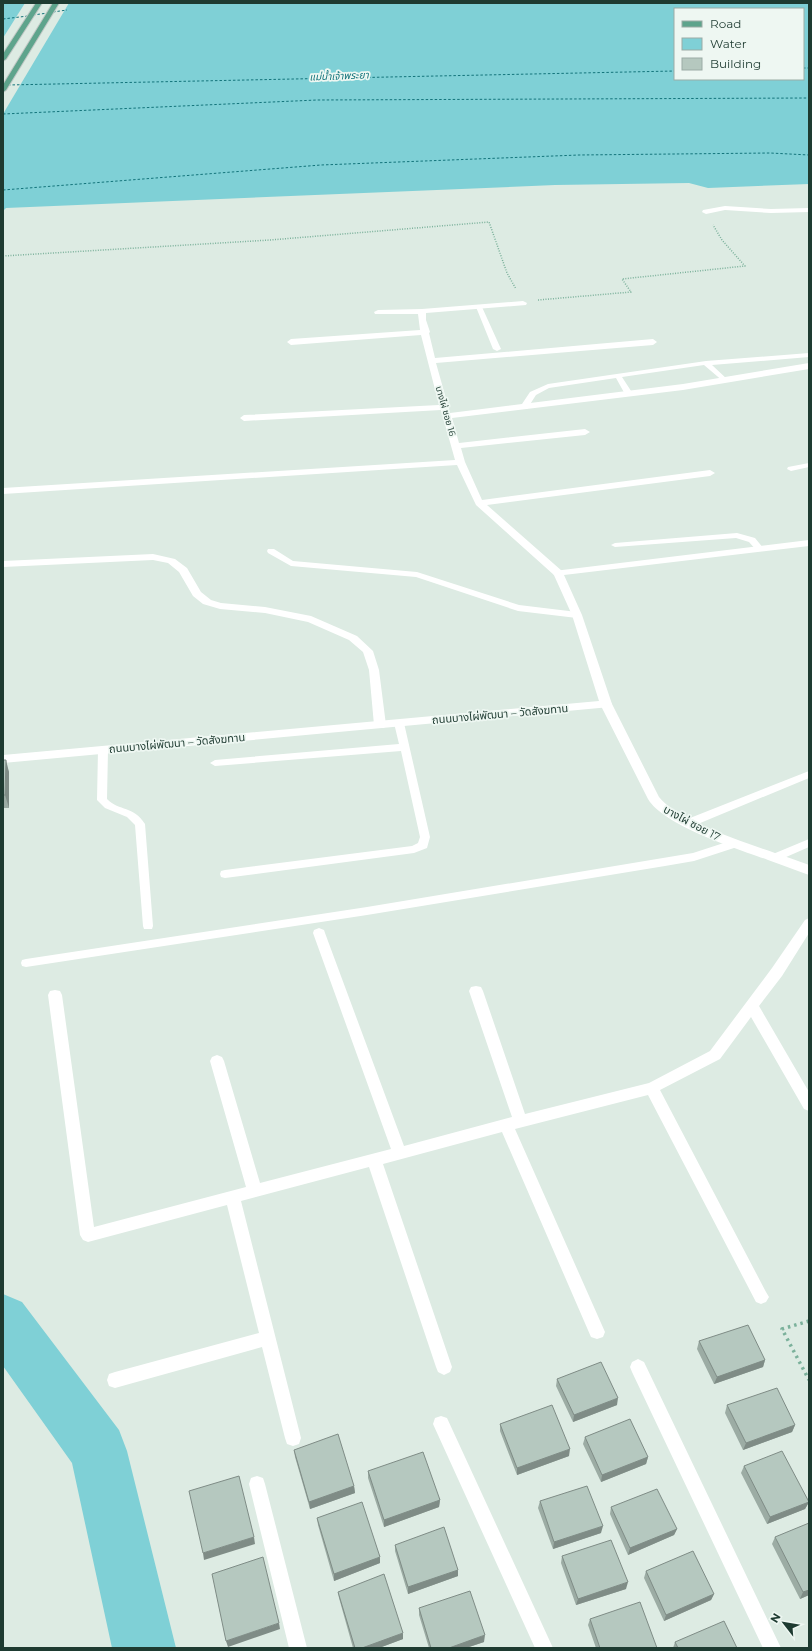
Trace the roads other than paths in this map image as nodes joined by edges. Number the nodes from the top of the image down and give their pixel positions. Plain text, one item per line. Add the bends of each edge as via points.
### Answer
1 (39, 3) edge
2 (56, 3) edge
3 (3, 59) edge
4 (3, 90) edge
5 (809, 210) edge
6 (706, 212) dead end
7 (523, 303) road end
8 (479, 307) junction
9 (422, 311) junction
10 (378, 312) dead end
11 (426, 332) junction
12 (291, 342) dead end
13 (653, 342) dead end
14 (497, 349) dead end
15 (809, 355) edge
16 (794, 356) junction
17 (431, 361) junction
18 (706, 363) junction
19 (808, 366) edge
20 (618, 376) junction
21 (724, 380) junction
22 (629, 394) junction
23 (445, 407) junction
24 (524, 407) junction
25 (448, 416) junction
26 (244, 418) dead end
27 (585, 432) dead end
28 (456, 446) junction
29 (460, 462) junction
30 (809, 465) edge
31 (791, 469) dead end
32 (710, 473) dead end
33 (3, 491) edge
34 (479, 503) junction
35 (809, 543) edge
36 (615, 545) dead end
37 (760, 549) junction
38 (271, 551) dead end
39 (3, 564) edge
40 (558, 573) junction
41 (577, 615) junction
42 (606, 704) junction
43 (399, 723) junction
44 (380, 725) junction
45 (404, 747) junction
46 (103, 750) junction
47 (3, 759) edge
48 (215, 763) dead end
49 (809, 774) edge
50 (689, 823) junction
51 (809, 843) edge
52 (733, 844) junction
53 (777, 857) junction
54 (809, 870) edge
55 (225, 874) dead end
56 (809, 924) edge
57 (148, 926) dead end
58 (319, 933) dead end
59 (26, 963) dead end
60 (476, 992) dead end
61 (55, 996) dead end
62 (752, 1006) junction
63 (217, 1061) dead end
64 (652, 1088) junction
65 (809, 1105) edge
66 (513, 1123) junction
67 (399, 1152) junction
68 (374, 1159) junction
69 (255, 1192) junction
70 (232, 1197) junction
71 (761, 1297) dead end
72 (597, 1332) dead end
73 (268, 1338) junction
74 (444, 1367) dead end
75 (638, 1367) dead end
76 (115, 1380) dead end
77 (441, 1424) dead end
78 (293, 1438) dead end
79 (257, 1484) dead end
80 (298, 1648) edge
81 (544, 1648) edge
82 (772, 1648) edge

1 - 3 main road
2 - 4 main road
5 - 6 street via 726,208
7 - 8 street
8 - 9 street
8 - 14 lane
9 - 10 street
9 - 11 street, บางไผ่ ซอย 16
11 - 12 street
11 - 17 street, บางไผ่ ซอย 16
13 - 17 street
15 - 16 lane
16 - 18 lane
16 - 19 lane
17 - 23 street, บางไผ่ ซอย 16
18 - 20 lane
18 - 21 lane
19 - 21 street
20 - 22 lane
20 - 24 lane via 537,389 529,396
21 - 22 street
22 - 24 street
23 - 25 street, บางไผ่ ซอย 16
23 - 26 street
24 - 25 street
25 - 28 street, บางไผ่ ซอย 16
27 - 28 street
28 - 29 street, บางไผ่ ซอย 16
29 - 33 street
29 - 34 street, บางไผ่ ซอย 16
30 - 31 lane
32 - 34 street
34 - 40 street, บางไผ่ ซอย 16
35 - 37 street
36 - 37 lane via 737,535 752,540
37 - 40 street
38 - 41 lane via 291,563 417,575 518,608
39 - 44 street via 153,557 171,561 183,570 197,594 207,602 311,619 353,638 368,651 374,670
40 - 41 street
41 - 42 street
42 - 43 street, ถนนบางไผ่พัฒนา – วัดสังฆทาน
42 - 50 street, บางไผ่ ซอย 17 via 654,799 662,808
43 - 44 street, ถนนบางไผ่พัฒนา – วัดสังฆทาน
43 - 45 lane
44 - 46 street, ถนนบางไผ่พัฒนา – วัดสังฆทาน
45 - 48 lane
45 - 55 lane via 425,837 423,845 414,849
46 - 47 street, ถนนบางไผ่พัฒนา – วัดสังฆทาน
46 - 57 lane via 102,800 112,809 131,814 140,824
49 - 50 lane
50 - 52 street, บางไผ่ ซอย 17
51 - 53 lane
52 - 53 street, บางไผ่ ซอย 17
52 - 59 lane via 694,857 665,862
53 - 54 street, บางไผ่ ซอย 17
56 - 62 street
58 - 67 street
60 - 66 street
61 - 70 street via 88,1235
62 - 64 street via 715,1055
62 - 65 street
63 - 69 street
64 - 66 street
64 - 71 street
66 - 67 street
66 - 72 street
67 - 68 street
68 - 69 street
68 - 74 street
69 - 70 street
70 - 73 street
73 - 76 street
73 - 78 street
75 - 82 street
77 - 81 street
79 - 80 street

